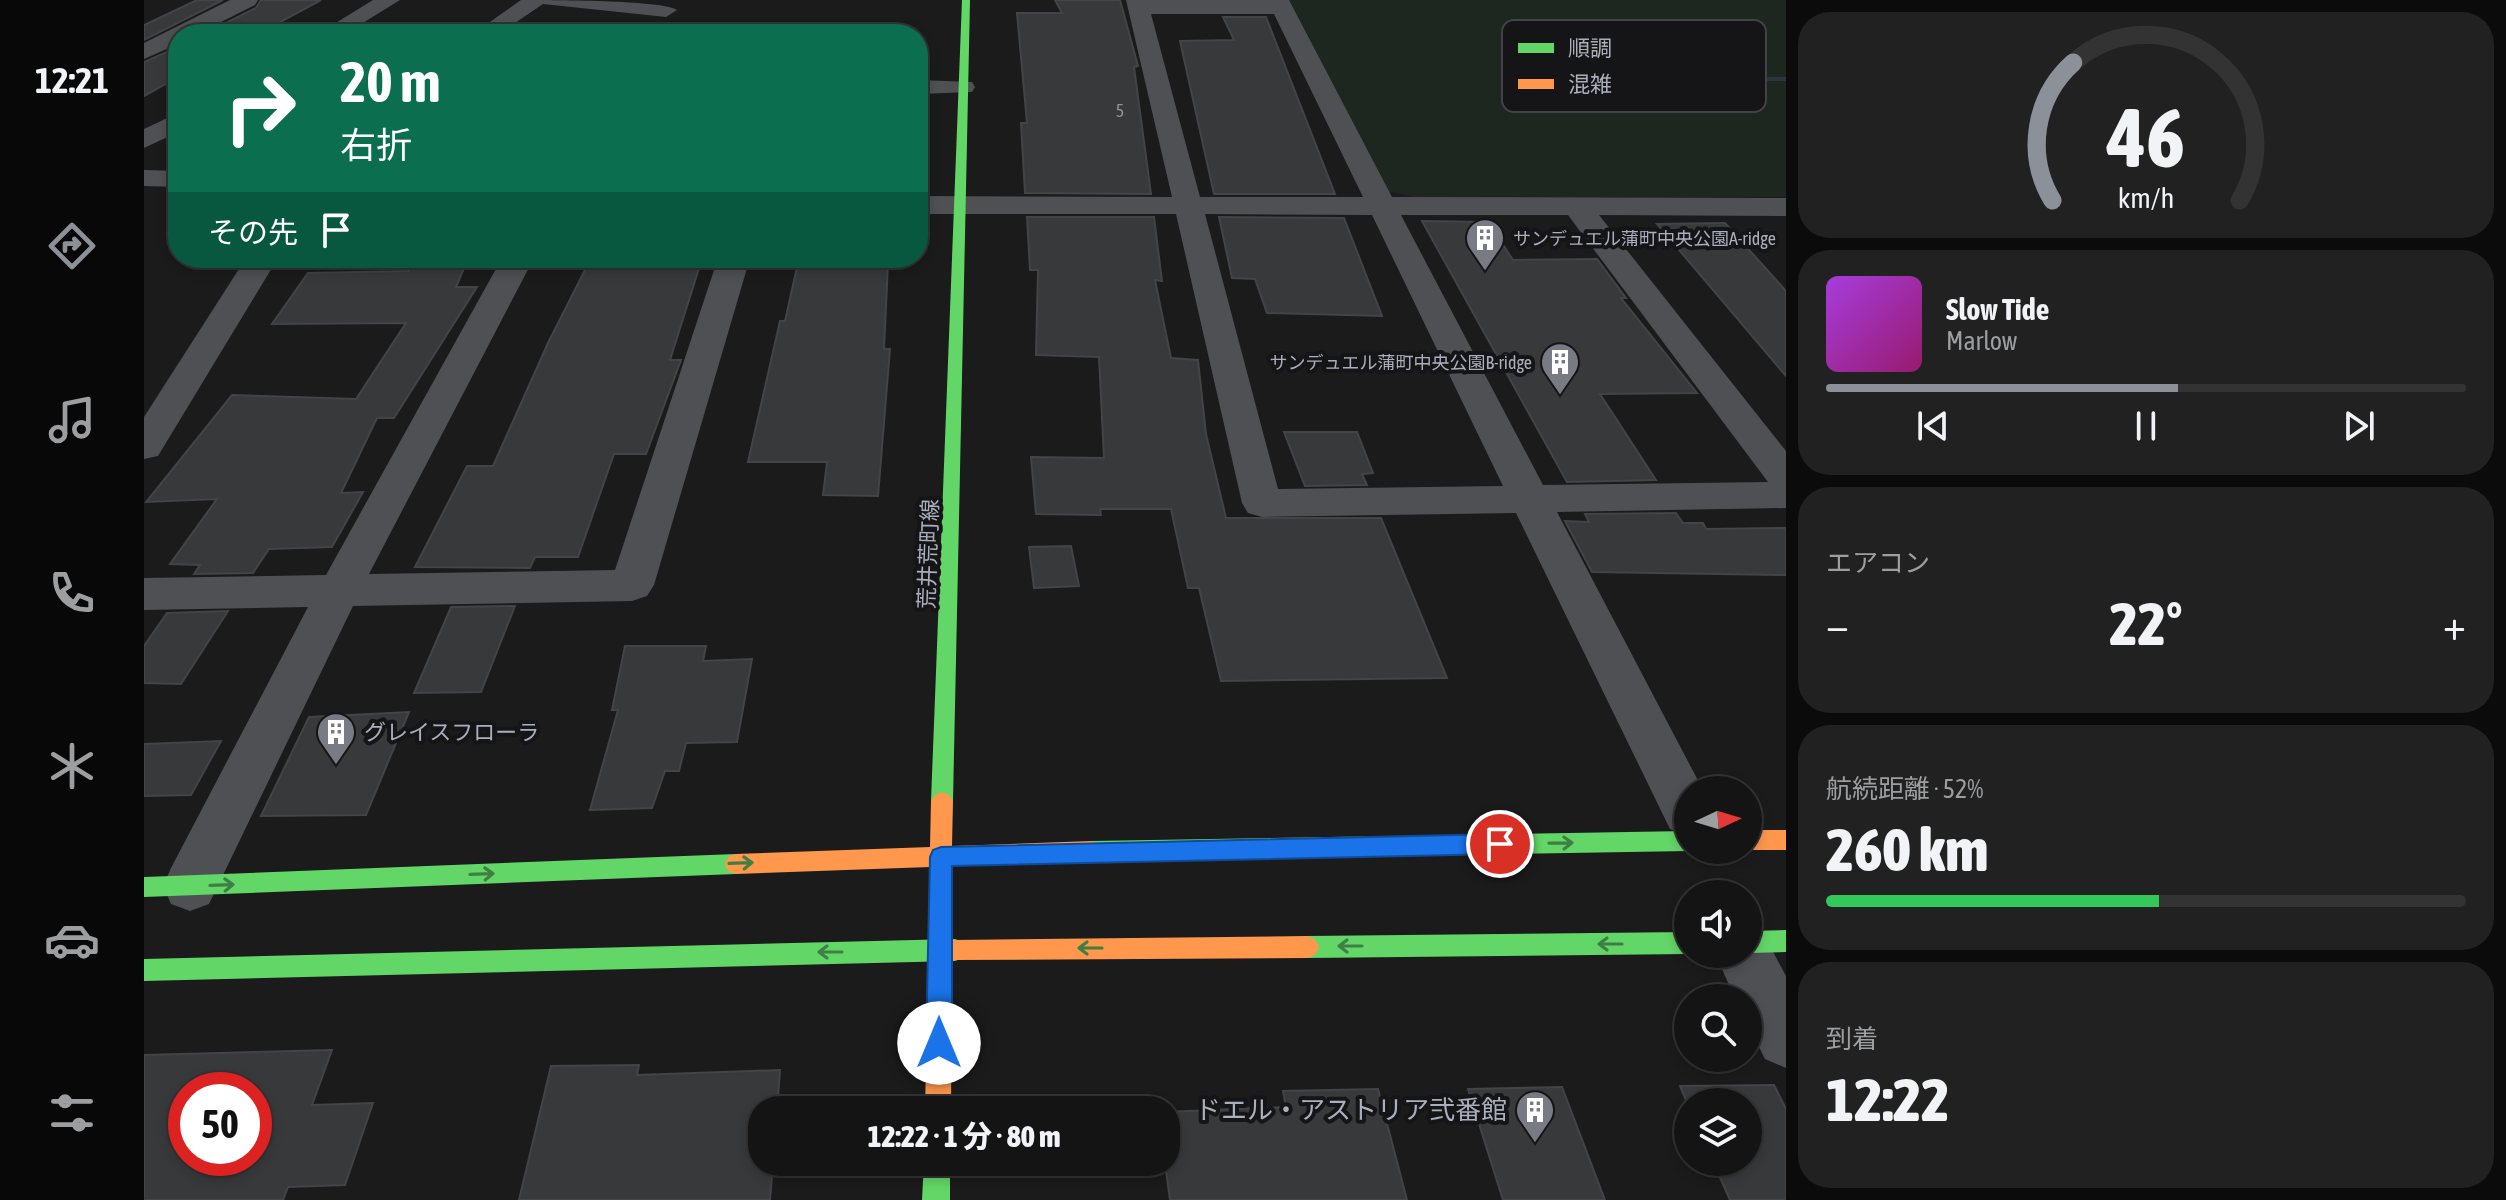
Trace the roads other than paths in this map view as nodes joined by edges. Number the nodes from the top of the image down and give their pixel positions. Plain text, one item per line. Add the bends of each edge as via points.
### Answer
1 (247, 0) edge
2 (389, 0) edge
3 (535, 0) edge
4 (551, 0) edge
5 (966, 0) edge
6 (1138, 4) edge
7 (1280, 4) edge
8 (673, 5) edge
9 (199, 24) edge
10 (347, 24) edge
11 (499, 24) edge
12 (649, 24) edge
13 (168, 40) edge
14 (144, 52) edge
15 (928, 87) edge
16 (963, 87) junction
17 (168, 115) edge
18 (144, 140) edge
19 (144, 178) edge
20 (168, 179) edge
21 (928, 205) edge
22 (962, 206) junction
23 (1188, 206) junction
24 (1381, 206) junction
25 (1786, 207) edge
26 (1578, 208) junction
27 (256, 268) edge
28 (513, 268) edge
29 (731, 268) edge
30 (186, 382) junction
31 (144, 383) edge
32 (144, 447) edge
33 (1786, 478) edge
34 (1786, 495) edge
35 (1528, 499) junction
36 (338, 592) junction
37 (144, 594) edge
38 (1674, 786) edge
39 (1762, 840) edge
40 (1786, 840) edge
41 (1674, 841) edge
42 (941, 857) junction
43 (190, 886) junction
44 (144, 887) edge
45 (1786, 941) edge
46 (1762, 942) edge
47 (1674, 943) edge
48 (938, 951) junction
49 (1751, 968) edge
50 (144, 970) edge
51 (1786, 1038) edge
52 (938, 1096) edge
53 (937, 1176) edge
54 (936, 1200) edge

1 - 9 street
2 - 10 street
3 - 11 street
4 - 8 street
5 - 16 street, 荒井荒町線
6 - 7 street
6 - 23 street
7 - 24 street
8 - 12 street
13 - 14 street
15 - 16 street
16 - 22 street, 荒井荒町線
17 - 18 street
19 - 20 street
21 - 22 street
22 - 23 street
22 - 42 street, 荒井荒町線
23 - 24 street
23 - 35 street via 1262,503
24 - 26 street
24 - 35 street
25 - 26 street
26 - 33 street
27 - 30 street
28 - 36 street
29 - 36 street via 632,585
30 - 31 street
30 - 32 street
34 - 35 street
35 - 38 street
36 - 37 street
36 - 43 street
39 - 40 street
42 -> 41 street
43 -> 42 street
42 - 48 street, 荒井荒町線
43 - 44 street
45 - 46 street
47 -> 48 street
48 -> 50 street
48 - 52 street, 荒井荒町線
49 - 51 street
53 - 54 street

